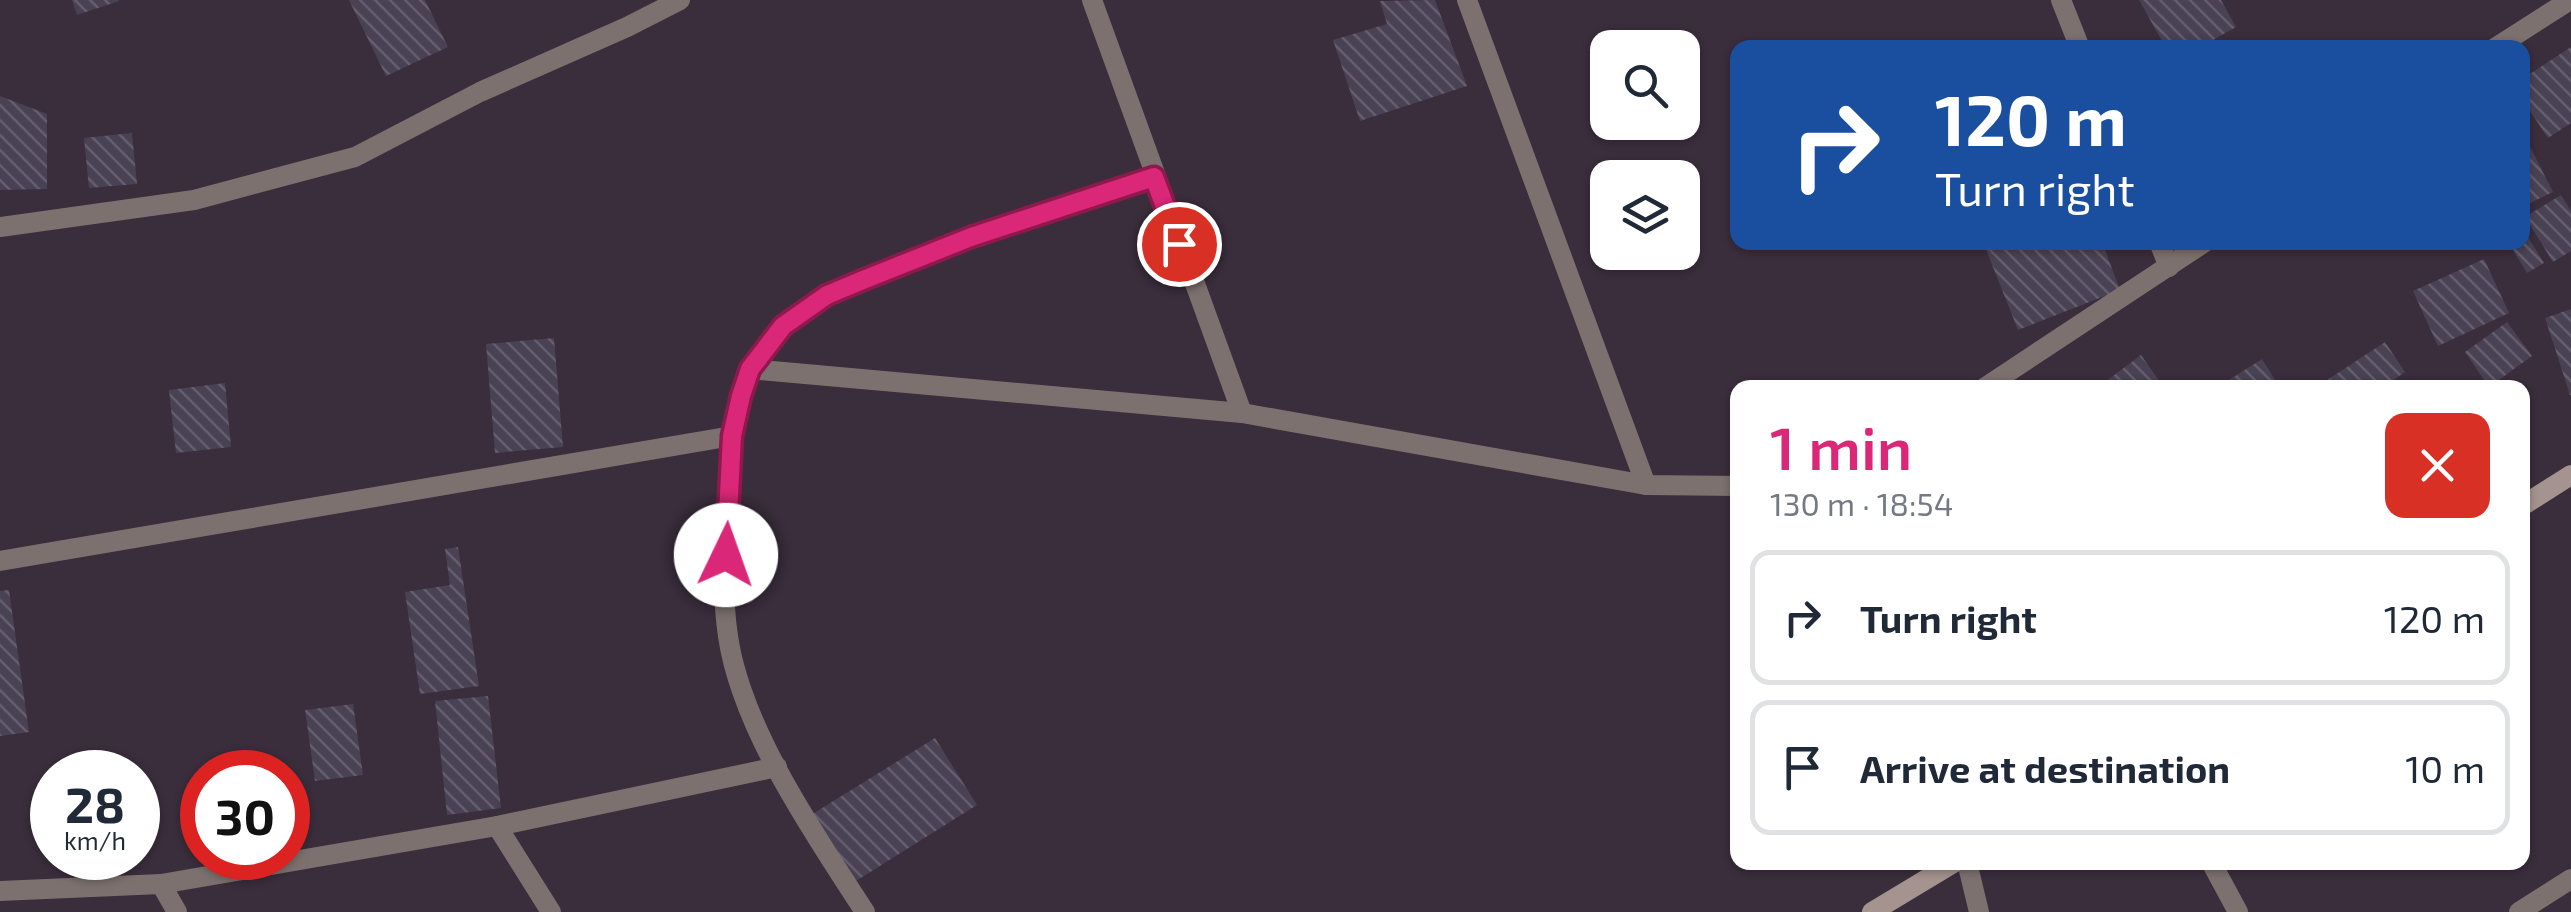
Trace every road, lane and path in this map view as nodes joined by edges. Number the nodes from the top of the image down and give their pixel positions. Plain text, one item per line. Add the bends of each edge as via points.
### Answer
1 (680, 0) edge
2 (1092, 0) edge
3 (1467, 0) edge
4 (2061, 0) edge
5 (2570, 0) edge
6 (2077, 40) edge
7 (2508, 40) edge
8 (1154, 177) junction
9 (0, 227) edge
10 (2162, 250) edge
11 (2193, 250) edge
12 (2169, 267) junction
13 (750, 369) junction
14 (1996, 380) edge
15 (1242, 413) junction
16 (732, 436) junction
17 (2571, 475) edge
18 (1646, 485) junction
19 (1730, 486) edge
20 (2530, 501) edge
21 (0, 561) edge
22 (777, 768) junction
23 (496, 826) junction
24 (1942, 870) edge
25 (1969, 870) edge
26 (2215, 870) edge
27 (2571, 879) edge
28 (161, 884) junction
29 (0, 892) edge
30 (177, 912) edge
31 (551, 912) edge
32 (865, 912) edge
33 (1872, 912) edge
34 (1979, 912) edge
35 (2238, 912) edge
36 (2519, 912) edge

1 - 9 street via 356,157 194,200
2 - 8 street
3 - 18 street
4 - 6 street
5 - 7 street
8 - 13 street via 971,237 827,295 783,326
8 - 15 street
10 - 12 street
11 - 12 street
12 - 14 street
13 - 15 street
13 - 16 street
15 - 18 street
16 - 21 street
16 - 22 street via 723,595 728,641 745,699
17 - 20 main road
18 - 19 street
22 - 23 street
22 - 32 street
23 - 28 street
23 - 31 street
24 - 33 main road
25 - 34 street
26 - 35 street
27 - 36 street
28 - 29 street
28 - 30 street

